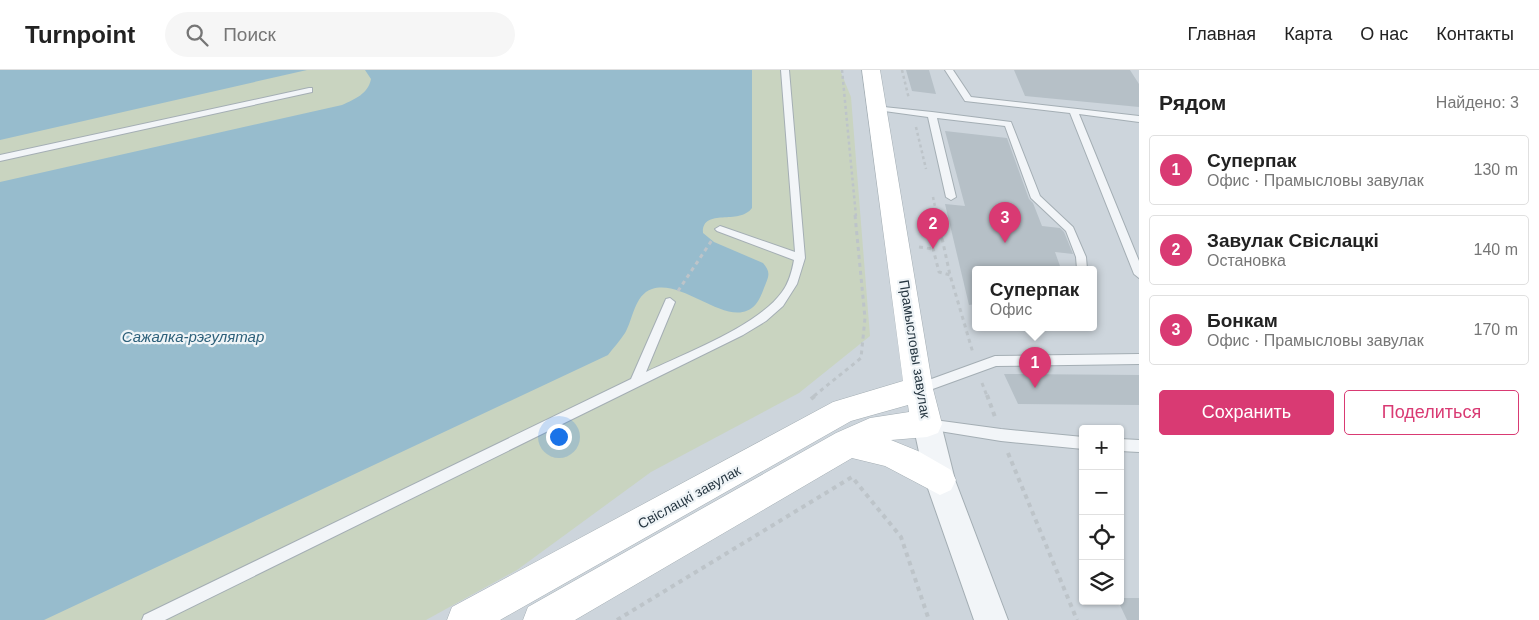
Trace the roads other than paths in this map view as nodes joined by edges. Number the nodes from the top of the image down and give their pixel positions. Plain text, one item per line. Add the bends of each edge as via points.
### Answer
1 (785, 70) edge
2 (871, 70) edge
3 (948, 70) edge
4 (309, 90) dead end
5 (877, 108) junction
6 (1074, 112) junction
7 (932, 114) junction
8 (1139, 119) edge
9 (0, 158) edge
10 (951, 197) dead end
11 (720, 229) road end
12 (1126, 243) junction
13 (1139, 245) edge
14 (800, 258) junction
15 (1082, 266) edge
16 (1139, 274) edge
17 (670, 302) road end
18 (1139, 360) edge
19 (635, 384) junction
20 (919, 389) junction
21 (927, 424) junction
22 (847, 443) junction
23 (1079, 443) edge
24 (1124, 446) edge
25 (1139, 446) edge
26 (940, 480) junction
27 (149, 620) edge
28 (465, 620) edge
29 (541, 620) edge
30 (991, 620) edge

1 - 14 lane
2 - 5 main road, Прамысловы завулак
3 - 6 lane via 968,100
4 - 9 lane
5 - 7 lane
5 - 20 main road, Прамысловы завулак
6 - 8 lane
6 - 12 lane
7 - 10 lane
7 - 15 lane via 1008,124 1036,198 1070,229
11 - 14 lane
12 - 13 lane
12 - 16 lane
14 - 19 lane via 790,291 760,320
17 - 19 lane
18 - 20 lane via 995,361
19 - 27 lane
20 - 21 main road, Прамысловы завулак
20 - 28 main road, Свіслацкі завулак via 843,411
21 - 22 main road via 870,431
21 - 23 lane via 1001,436
21 - 26 street, Прамысловы завулак
22 - 26 main road via 872,446 899,456
22 - 29 main road
24 - 25 lane
26 - 30 street, Прамысловы завулак

